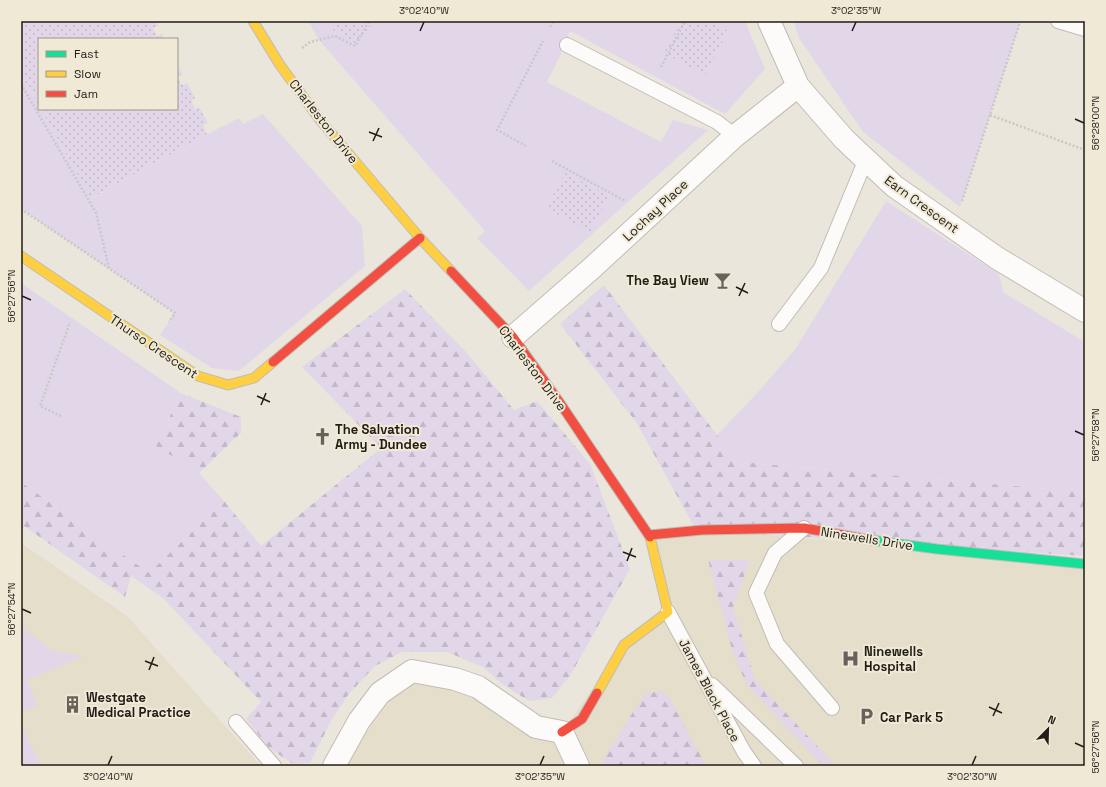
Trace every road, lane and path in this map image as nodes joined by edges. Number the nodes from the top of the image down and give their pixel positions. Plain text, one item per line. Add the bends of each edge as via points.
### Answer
1 (253, 21) edge
2 (369, 21) edge
3 (553, 21) edge
4 (685, 21) edge
5 (769, 21) edge
6 (1058, 21) edge
7 (1020, 22) dead end
8 (550, 28) dead end
9 (1085, 29) edge
10 (546, 35) dead end
11 (567, 46) dead end
12 (280, 65) junction
13 (21, 84) edge
14 (798, 86) junction
15 (649, 88) junction
16 (990, 115) junction
17 (735, 136) junction
18 (526, 146) dead end
19 (1085, 150) edge
20 (866, 159) junction
21 (552, 161) dead end
22 (21, 209) edge
23 (641, 222) junction
24 (954, 227) junction
25 (420, 238) junction
26 (21, 256) edge
27 (109, 268) junction
28 (81, 296) junction
29 (1085, 311) edge
30 (779, 324) dead end
31 (513, 337) junction
32 (153, 346) junction
33 (61, 416) dead end
34 (804, 528) junction
35 (648, 535) junction
36 (1085, 564) edge
37 (668, 612) junction
38 (704, 678) junction
39 (832, 708) dead end
40 (236, 722) dead end
41 (562, 732) junction
42 (274, 766) edge
43 (334, 766) edge
44 (578, 766) edge
45 (754, 766) edge
46 (796, 766) edge

1 - 12 street, Charleston Drive
2 - 12 path via 355,46 335,36 310,42
3 - 8 path
4 - 15 path
5 - 14 street, Earn Crescent
6 - 9 lane
7 - 16 path
10 - 18 path via 497,130
11 - 15 lane
12 - 25 street, Charleston Drive via 320,120
13 - 27 path via 96,214
14 - 17 street, Lochay Place
14 - 20 street, Earn Crescent via 844,139
15 - 17 lane via 717,122
16 - 19 path
16 - 24 path
17 - 23 street, Lochay Place
20 - 24 street, Earn Crescent via 894,186
20 - 30 lane via 821,268
21 - 23 path via 627,202
22 - 27 path
23 - 31 street, Lochay Place
24 - 29 street, Earn Crescent via 997,258
25 - 31 street, Charleston Drive
25 - 32 street, Thurso Crescent via 254,378 228,386 198,376
26 - 28 street, Thurso Crescent
27 - 32 path via 175,313
28 - 32 street, Thurso Crescent
28 - 33 path via 40,406
31 - 35 street, Charleston Drive
34 - 35 street, Ninewells Drive via 702,530
34 - 36 street, Ninewells Drive via 937,549
34 - 39 lane via 775,553 756,593 777,644
35 - 37 street, Charleston Drive
37 - 38 lane, James Black Place
37 - 41 street via 624,645 582,719
38 - 45 lane, James Black Place
38 - 46 lane
40 - 42 lane
41 - 43 street via 536,727 478,687 455,679 412,671 380,693 359,721
41 - 44 street

